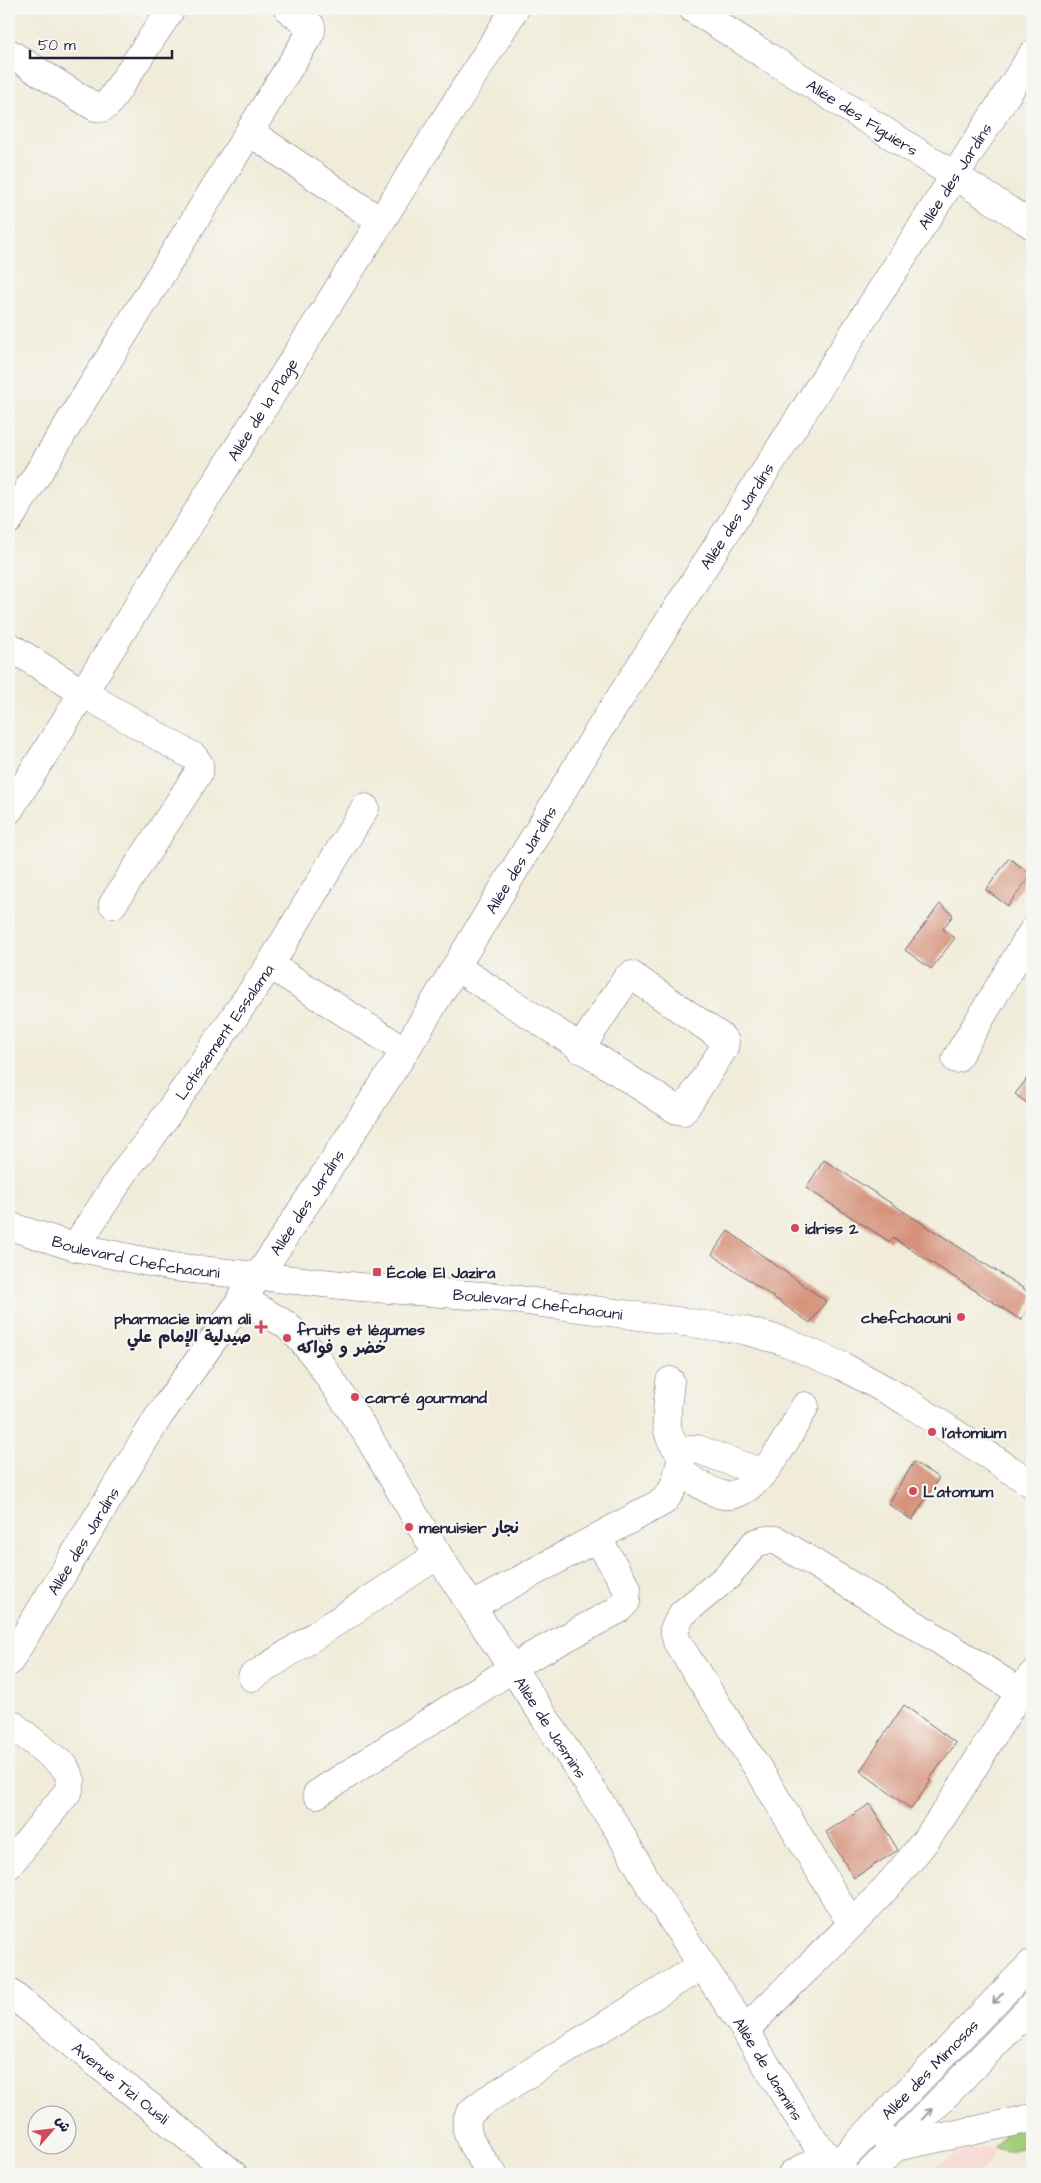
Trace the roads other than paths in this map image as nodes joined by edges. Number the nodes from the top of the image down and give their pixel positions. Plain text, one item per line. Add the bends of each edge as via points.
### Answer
1 (171, 9) edge
2 (288, 9) edge
3 (515, 9) edge
4 (693, 9) edge
5 (9, 53) edge
6 (1032, 55) edge
7 (250, 132) junction
8 (955, 175) junction
9 (380, 221) junction
10 (1032, 225) edge
11 (9, 520) edge
12 (9, 646) edge
13 (83, 693) junction
14 (365, 808) dead end
15 (9, 810) edge
16 (113, 904) dead end
17 (1032, 932) edge
18 (270, 965) junction
19 (456, 967) junction
20 (580, 1049) junction
21 (405, 1051) junction
22 (956, 1060) dead end
23 (9, 1226) edge
24 (75, 1248) junction
25 (258, 1277) junction
26 (241, 1298) junction
27 (670, 1381) dead end
28 (805, 1406) dead end
29 (681, 1462) junction
30 (1032, 1484) edge
31 (597, 1538) junction
32 (438, 1555) junction
33 (472, 1606) junction
34 (9, 1662) edge
35 (521, 1663) junction
36 (252, 1677) dead end
37 (1026, 1683) edge
38 (9, 1722) edge
39 (317, 1794) dead end
40 (9, 1865) edge
41 (851, 1924) junction
42 (1032, 1963) edge
43 (701, 1966) junction
44 (9, 1992) edge
45 (1032, 2006) edge
46 (745, 2030) junction
47 (1032, 2118) edge
48 (874, 2128) junction
49 (896, 2147) junction
50 (834, 2168) edge
51 (233, 2174) edge
52 (493, 2174) edge
53 (792, 2174) edge
54 (869, 2174) edge

1 - 5 street via 108,104 102,108 94,107
2 - 7 street via 307,22 311,32
3 - 9 street, Allée de la Plage
4 - 8 street, Allée des Figuiers
6 - 8 street, Allée des Jardins
7 - 9 street
7 - 11 street
8 - 10 street, Allée des Figuiers
8 - 19 street, Allée des Jardins via 596,735
9 - 13 street, Allée de la Plage
12 - 13 street
13 - 15 street, Allée de la Plage
13 - 16 street via 194,758 199,764 199,772
14 - 18 street, Lotissement Essalama
17 - 22 street
18 - 21 street
18 - 24 street, Lotissement Essalama via 129,1165
19 - 20 street
19 - 21 street, Allée des Jardins
20 - 20 street via 683,1111 725,1042 721,1036 631,975
21 - 25 street, Allée des Jardins
23 - 24 street, Boulevard Chefchaouni
24 - 25 street, Boulevard Chefchaouni via 173,1267
25 - 26 street, Allée des Jardins
25 - 30 street, Boulevard Chefchaouni via 497,1297 743,1330 783,1341 842,1366 906,1401
26 - 32 street, Allée de Jasmins via 285,1324 317,1359 365,1431
26 - 34 street, Allée des Jardins via 160,1416
27 - 29 street via 666,1429
28 - 29 street via 781,1449 762,1473 697,1449 686,1450
29 - 31 street via 676,1482 664,1501
31 - 33 street
31 - 35 street via 627,1588 626,1602 618,1610
32 - 33 street, Allée de Jasmins
32 - 36 street
33 - 35 street, Allée de Jasmins
35 - 39 street
35 - 43 street, Allée de Jasmins via 650,1886
37 - 41 street via 925,1841
37 - 41 street via 922,1628 776,1540 755,1543 728,1576 682,1614 674,1629 677,1642 764,1778
38 - 40 street via 65,1767 71,1780 69,1790
41 - 46 street
42 -> 48 street, Allée des Mimosas
43 - 46 street, Allée de Jasmins
43 - 52 street via 471,2112 466,2126 471,2143
44 - 51 street, Avenue Tizi Ousli
49 -> 45 street, Allée des Mimosas
46 - 50 street, Allée de Jasmins
47 - 49 street
48 - 49 street
48 - 50 street, Allée des Mimosas
49 - 54 street, Allée des Mimosas
50 - 53 street, Allée des Mimosas

